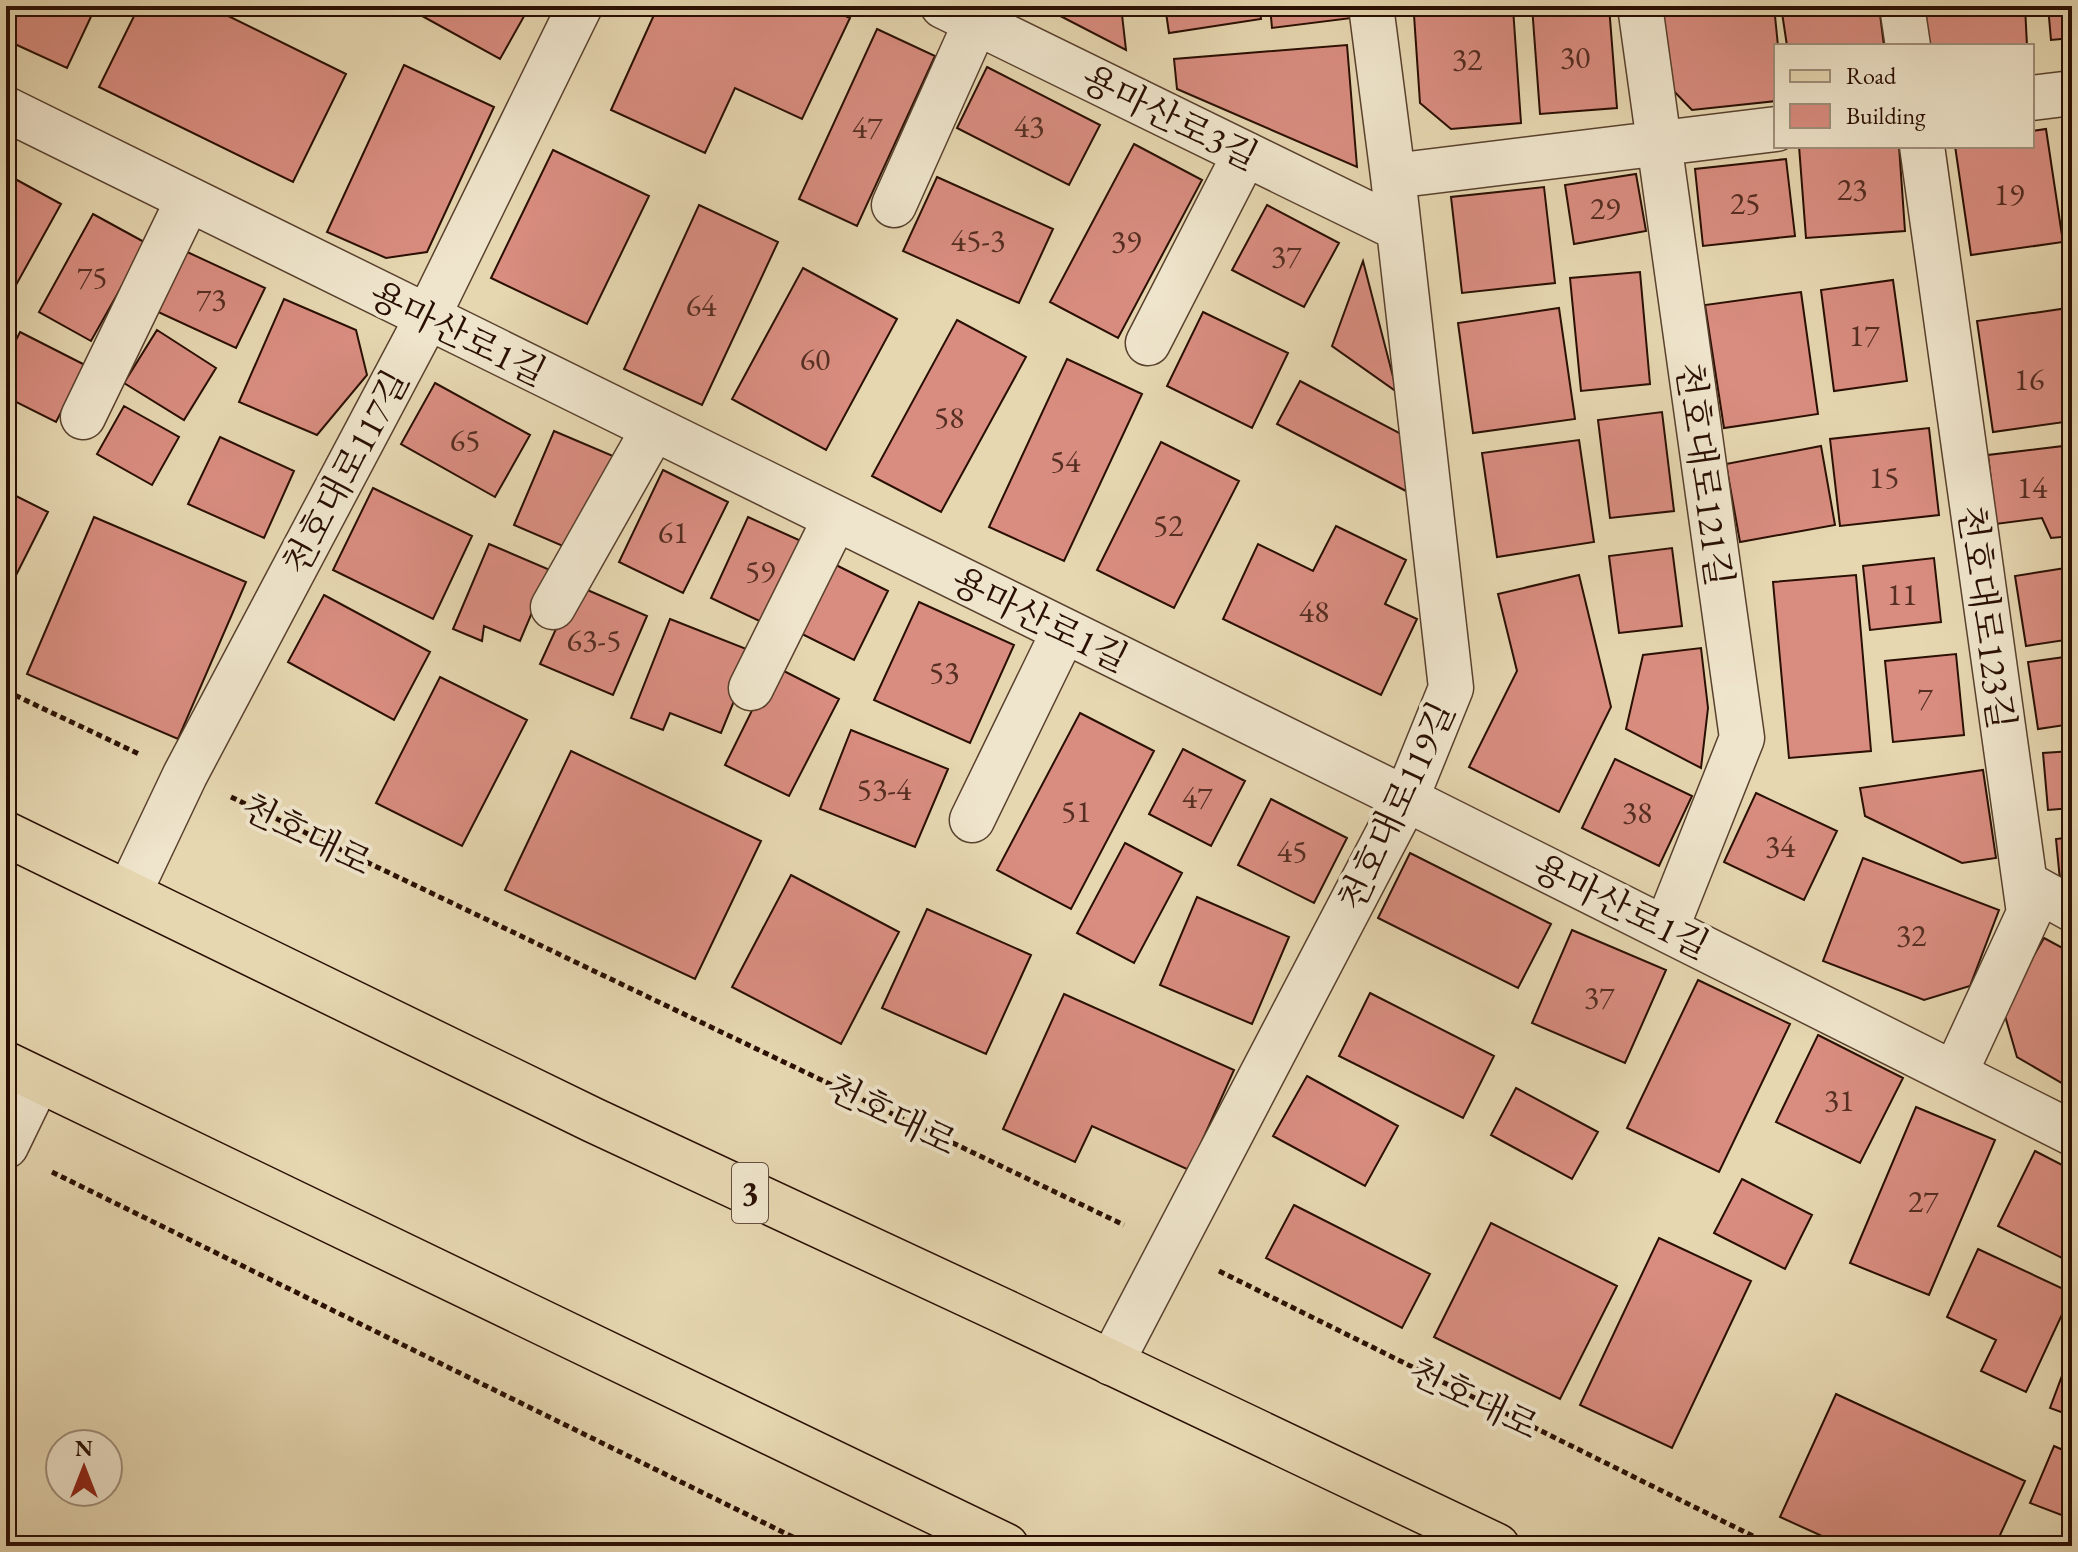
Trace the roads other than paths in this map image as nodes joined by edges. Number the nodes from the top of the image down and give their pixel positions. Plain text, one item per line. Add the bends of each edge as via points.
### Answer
1 (580, 6) edge
2 (1371, 6) edge
3 (1640, 6) edge
4 (1902, 6) edge
5 (959, 14) edge
6 (1908, 44) edge
7 (2072, 93) edge
8 (2034, 98) edge
9 (6, 109) edge
10 (1774, 129) edge
11 (1659, 143) junction
12 (1922, 148) edge
13 (1245, 154) junction
14 (1393, 176) junction
15 (188, 200) junction
16 (894, 205) dead end
17 (1397, 228) junction
18 (427, 318) junction
19 (1148, 343) dead end
20 (83, 417) dead end
21 (653, 430) junction
22 (835, 519) junction
23 (553, 607) dead end
24 (1064, 631) junction
25 (751, 688) dead end
26 (1406, 799) junction
27 (972, 820) dead end
28 (6, 834) edge
29 (2025, 883) junction
30 (129, 893) junction
31 (2072, 909) edge
32 (1666, 929) junction
33 (22, 1072) edge
34 (1955, 1073) junction
35 (2072, 1133) edge
36 (6, 1146) edge
37 (1111, 1363) junction
38 (1006, 1546) edge
39 (1497, 1546) edge

1 - 18 street, 천호대로117길
2 - 14 street, 천호대로119길
3 - 11 street, 천호대로121길
4 - 6 street
5 - 13 street, 용마산로3길
5 - 16 street
7 - 8 street
9 - 15 street, 용마산로1길
10 - 11 street
11 - 14 street
11 - 32 street, 천호대로121길 via 1742,738
12 - 29 street, 천호대로123길
13 - 17 street, 용마산로3길
13 - 19 street
14 - 17 street, 천호대로119길
15 - 18 street, 용마산로1길
15 - 20 street
17 - 26 street, 천호대로119길 via 1451,688
18 - 21 street, 용마산로1길
18 - 30 street, 천호대로117길 via 185,775
21 - 22 street, 용마산로1길
21 - 23 street
22 - 24 street, 용마산로1길
22 - 25 street
24 - 26 street, 용마산로1길
24 - 27 street
26 - 32 street, 용마산로1길
26 - 37 street, 천호대로119길
28 - 30 main road, 3
29 - 31 street
29 - 34 street, 천호대로123길 via 2029,913
30 - 37 main road, 3 via 593,1120
32 - 34 street, 용마산로1길
33 - 36 street
33 - 38 main road
34 - 35 street, 용마산로1길
37 - 39 main road, 3

